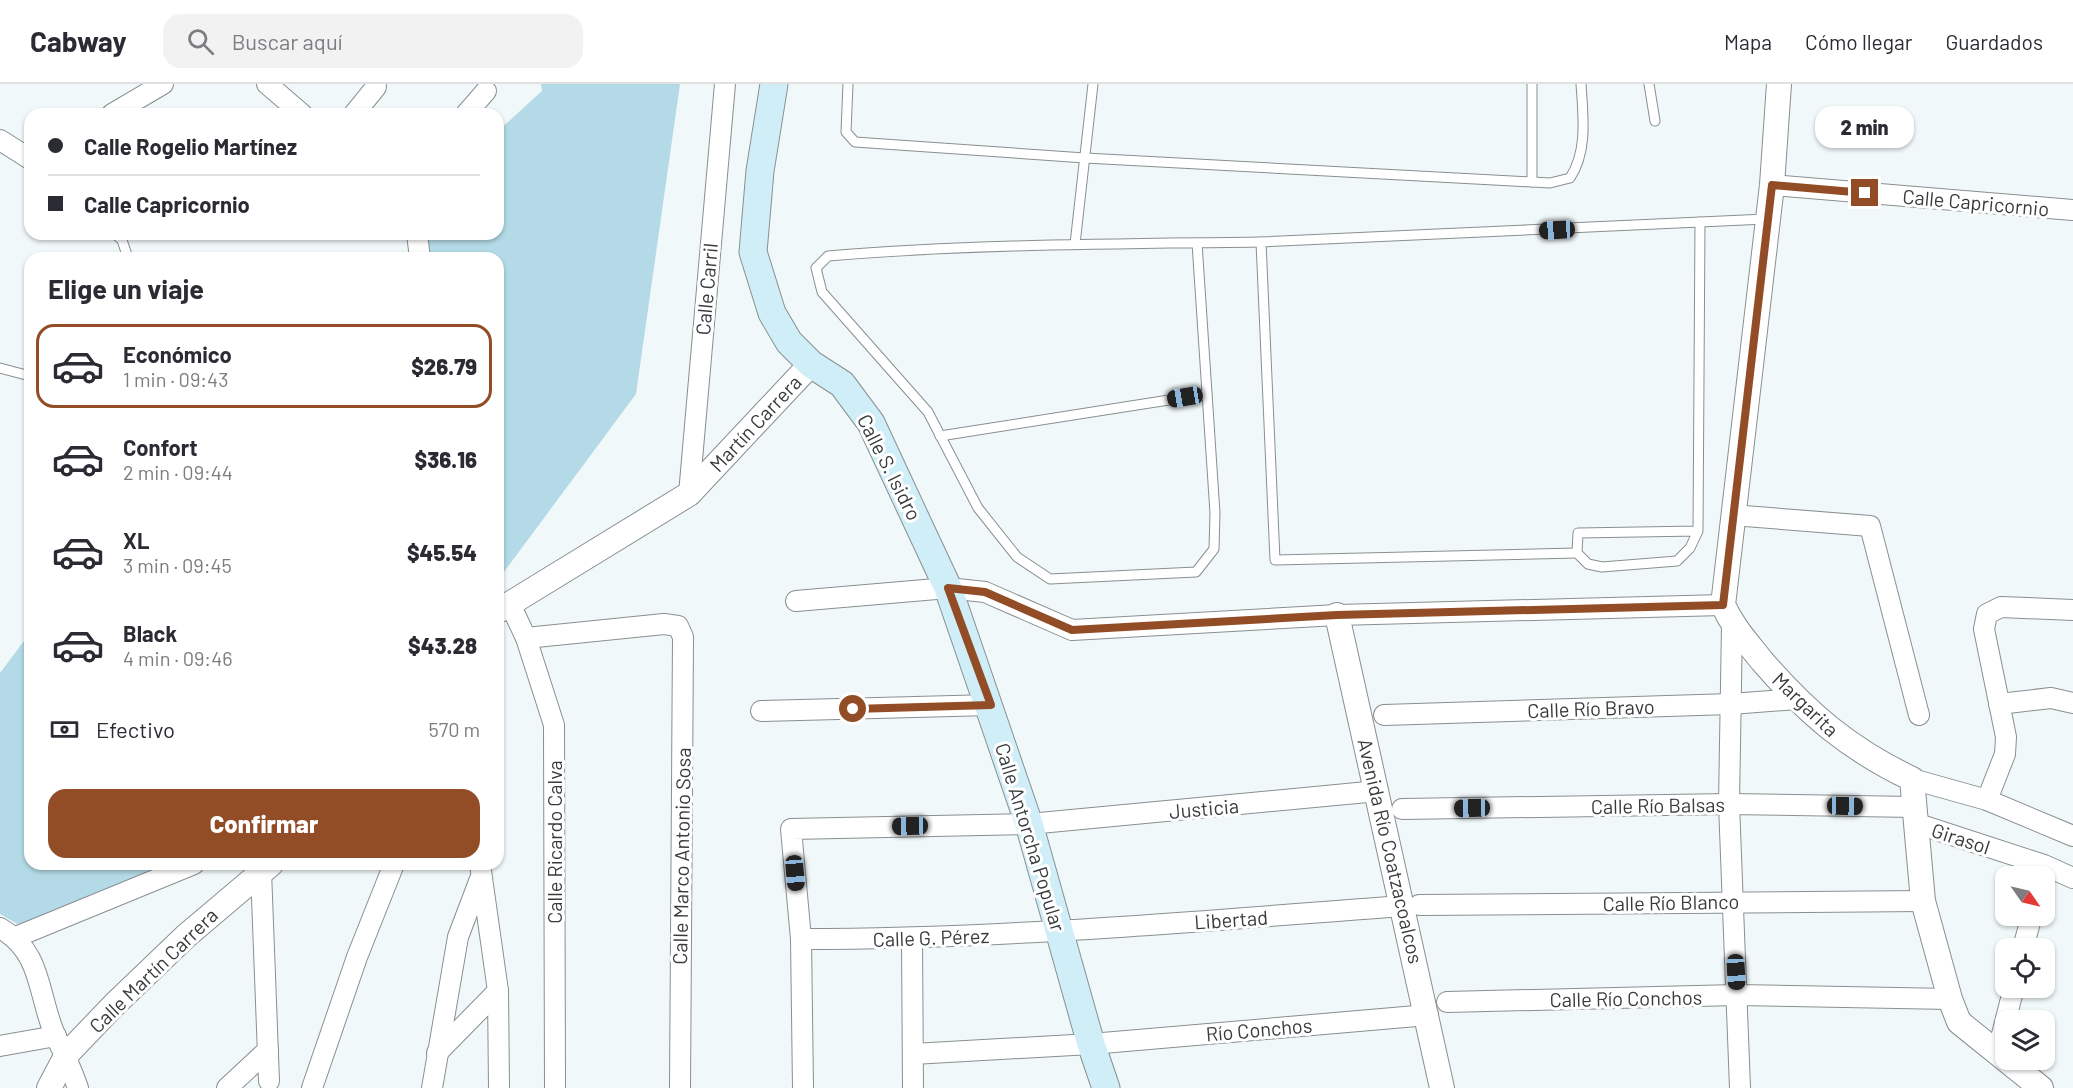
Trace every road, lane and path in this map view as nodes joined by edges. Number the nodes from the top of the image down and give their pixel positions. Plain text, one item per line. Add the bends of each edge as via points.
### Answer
1 (163, 84) edge
2 (267, 84) edge
3 (725, 84) edge
4 (774, 84) edge
5 (848, 84) edge
6 (1093, 84) edge
7 (1532, 84) edge
8 (1581, 84) edge
9 (1649, 84) edge
10 (1779, 84) edge
11 (376, 87) dead end
12 (486, 92) dead end
13 (122, 108) edge
14 (295, 108) edge
15 (359, 108) edge
16 (471, 108) edge
17 (1655, 121) dead end
18 (0, 140) edge
19 (24, 156) edge
20 (1085, 158) junction
21 (1532, 182) junction
22 (1772, 185) junction
23 (2073, 210) edge
24 (1768, 219) junction
25 (1700, 222) junction
26 (1261, 242) junction
27 (1197, 243) junction
28 (1075, 244) junction
29 (811, 364) junction
30 (0, 368) edge
31 (24, 374) edge
32 (1207, 394) junction
33 (940, 436) junction
34 (689, 494) junction
35 (1732, 515) junction
36 (1698, 531) junction
37 (1577, 553) junction
38 (948, 588) junction
39 (796, 601) dead end
40 (504, 607) edge
41 (2073, 610) edge
42 (1337, 615) junction
43 (1728, 615) junction
44 (526, 638) junction
45 (1797, 699) junction
46 (2073, 703) edge
47 (1731, 704) junction
48 (1999, 704) junction
49 (991, 705) junction
50 (761, 711) dead end
51 (1384, 715) dead end
52 (1919, 715) dead end
53 (1912, 779) junction
54 (1378, 791) junction
55 (1987, 800) junction
56 (1730, 804) junction
57 (1402, 808) dead end
58 (1915, 815) junction
59 (1029, 824) junction
60 (2073, 836) edge
61 (2032, 866) edge
62 (178, 870) edge
63 (263, 870) edge
64 (266, 870) edge
65 (392, 870) edge
66 (480, 870) edge
67 (2055, 874) edge
68 (2073, 878) edge
69 (1733, 901) junction
70 (1923, 901) junction
71 (1411, 905) junction
72 (1060, 931) junction
73 (8, 933) edge
74 (801, 939) junction
75 (912, 939) junction
76 (498, 991) junction
77 (1737, 995) junction
78 (1950, 999) junction
79 (1437, 1008) junction
80 (1091, 1044) junction
81 (61, 1045) junction
82 (0, 1046) edge
83 (268, 1050) junction
84 (1995, 1052) edge
85 (437, 1053) junction
86 (913, 1054) junction
87 (2018, 1070) edge
88 (269, 1081) dead end
89 (49, 1088) edge
90 (78, 1088) edge
91 (227, 1088) edge
92 (312, 1088) edge
93 (432, 1088) edge
94 (499, 1088) edge
95 (555, 1088) edge
96 (680, 1088) edge
97 (803, 1088) edge
98 (913, 1088) edge
99 (1106, 1088) edge
100 (1442, 1088) edge
101 (1740, 1088) edge
102 (2041, 1088) edge

1 - 13 street
2 - 14 street
3 - 34 street, Calle Carril
4 - 29 main road, Martín Carrera via 760,171 753,252 772,313 789,342
5 - 20 lane via 846,132 855,142
6 - 20 lane
7 - 21 lane
8 - 21 lane via 1580,163 1570,178
9 - 17 lane
10 - 22 street
11 - 15 street
12 - 16 street
18 - 19 street
20 - 21 lane
20 - 28 lane
22 - 23 street, Calle Capricornio
22 - 24 street
24 - 25 lane
24 - 35 street
25 - 26 lane
25 - 36 lane
26 - 27 lane
26 - 37 lane via 1275,560
27 - 28 lane
27 - 32 lane
28 - 33 lane via 828,256 816,268 822,292 927,412
29 - 34 street, Martín Carrera
29 - 38 main road, Calle S. Isidro via 842,384 871,423
30 - 31 lane
32 - 33 lane
32 - 33 lane via 1215,549 1196,572 1050,579 1017,557 978,508
34 - 40 street, Martín Carrera
35 - 43 street
35 - 52 street via 1870,526
36 - 37 lane via 1578,533
36 - 37 lane via 1690,548 1677,561 1602,567 1588,564
38 - 39 street
38 - 42 street via 985,592 1072,630
38 - 49 main road, Calle Antorcha Popular
40 - 44 street, Calle Ricardo Calva
41 - 48 street via 2001,607 1987,614 1984,629
42 - 43 street
42 - 54 street, Avenida Río Coatzacoalcos
43 - 45 street, Margarita
43 - 47 street
44 - 95 street, Calle Ricardo Calva via 554,725
44 - 96 street, Calle Marco Antonio Sosa via 664,624 678,626 683,637
45 - 47 street, Calle Río Bravo
45 - 53 street, Margarita via 1834,732 1877,762
46 - 48 street via 2051,698
47 - 51 street, Calle Río Bravo
47 - 56 street
48 - 55 street via 2006,737 2005,754
49 - 50 street
49 - 59 main road, Calle Antorcha Popular
53 - 55 street
53 - 58 street
54 - 59 street, Justicia
54 - 71 street, Avenida Río Coatzacoalcos
55 - 60 street
56 - 57 street, Calle Río Balsas
56 - 58 street, Calle Río Balsas
56 - 69 street
58 - 61 street, Girasol
58 - 70 street
59 - 72 main road, Calle Antorcha Popular
59 - 74 street, Justicia via 791,829
62 - 73 street
63 - 81 street, Calle Martín Carrera
64 - 83 street
65 - 92 street
66 - 76 street
66 - 85 street via 458,937
67 - 68 street, Girasol
69 - 70 street, Calle Río Blanco
69 - 71 street, Calle Río Blanco
69 - 77 street
70 - 78 street
71 - 72 street, Libertad
71 - 79 street, Avenida Río Coatzacoalcos
72 - 75 street, Calle G. Pérez
72 - 80 main road, Calle Antorcha Popular
73 - 81 street via 31,958
74 - 75 street, Calle G. Pérez
74 - 97 street
75 - 86 street
76 - 85 street
76 - 94 street
77 - 78 street, Calle Río Conchos
77 - 79 street, Calle Río Conchos
77 - 101 street
78 - 84 street via 1959,1022
79 - 80 street, Río Conchos
79 - 100 street, Avenida Río Coatzacoalcos
80 - 86 street, Río Conchos
80 - 99 main road, Calle Antorcha Popular
81 - 82 street
81 - 89 street, Calle Martín Carrera
81 - 90 street
83 - 88 street
83 - 91 street
85 - 93 street
86 - 98 street
87 - 102 street

